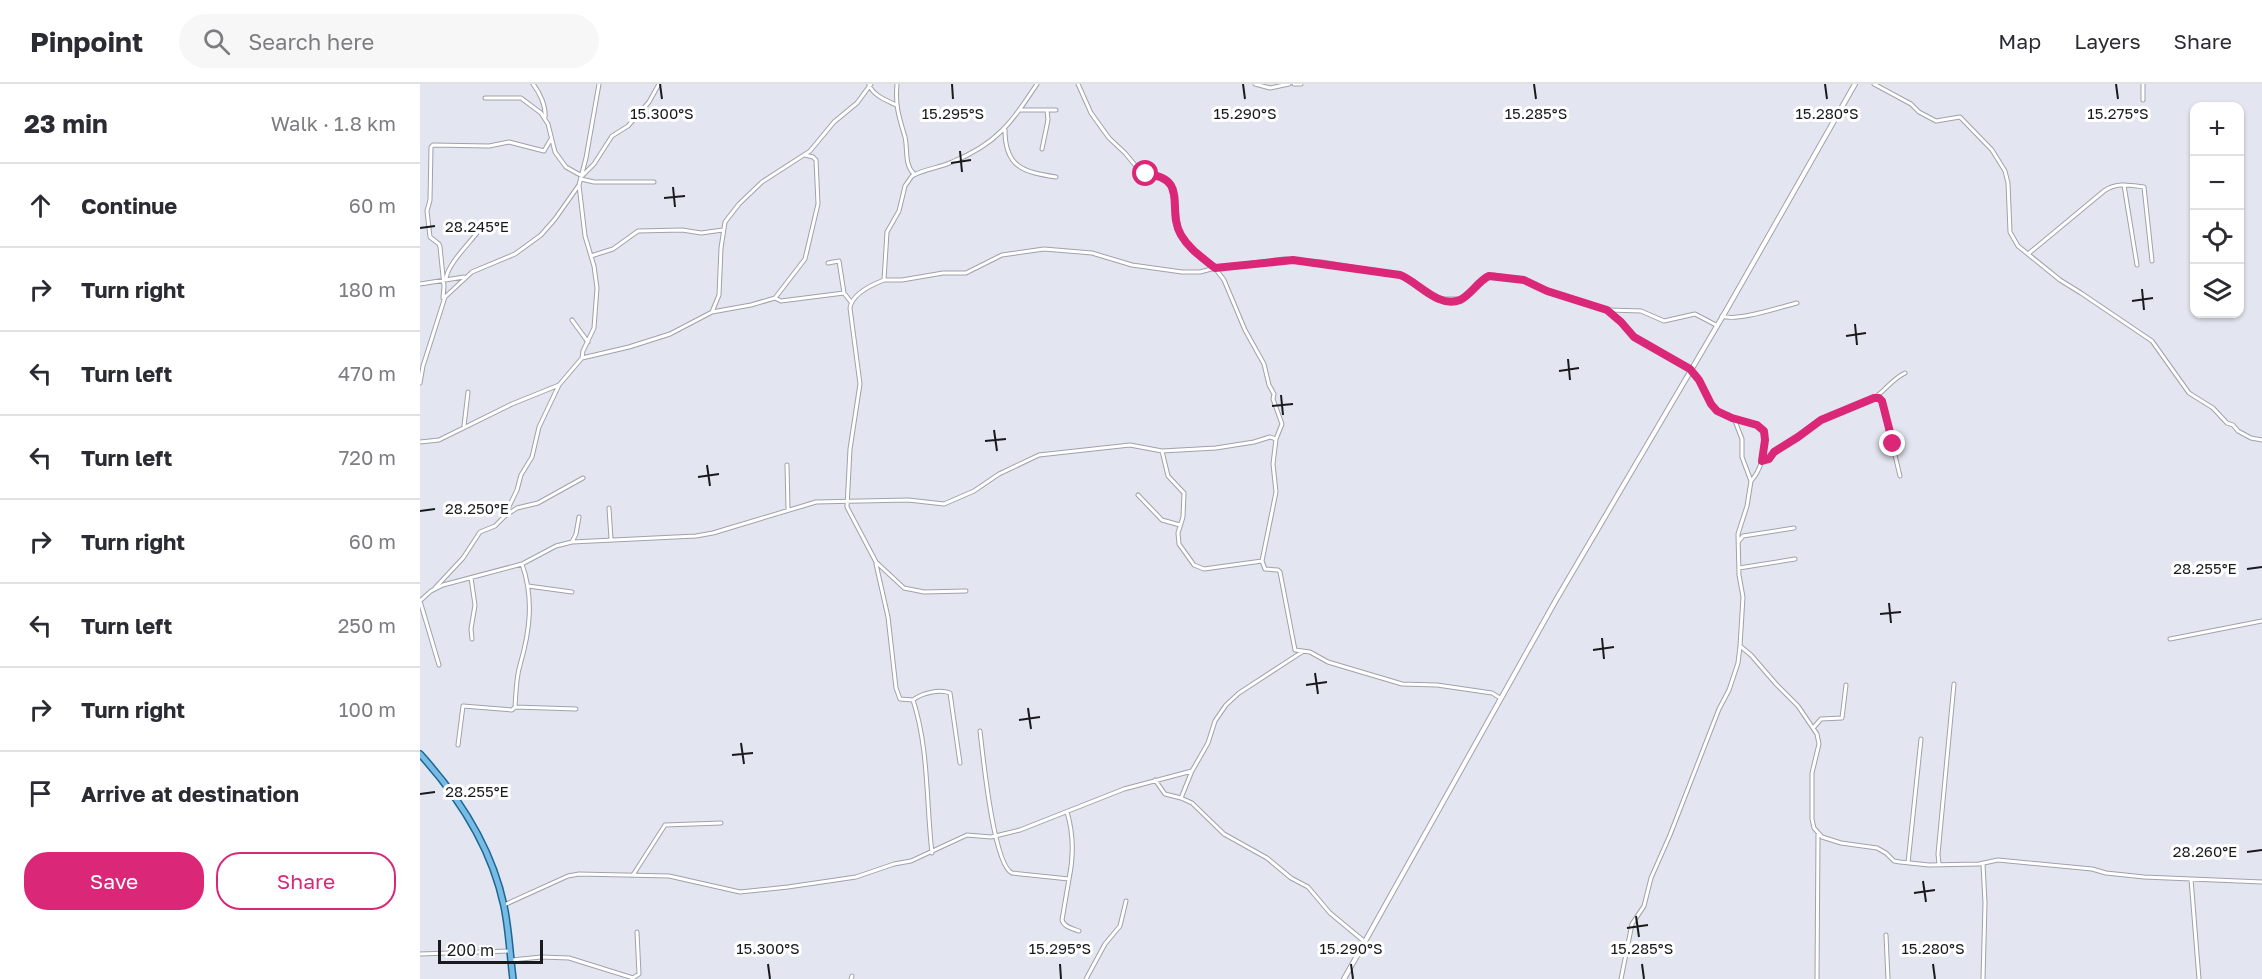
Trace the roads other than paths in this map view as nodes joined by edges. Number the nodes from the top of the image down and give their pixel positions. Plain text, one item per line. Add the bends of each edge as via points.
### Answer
1 (533, 84) edge
2 (599, 84) edge
3 (659, 84) edge
4 (897, 84) edge
5 (1037, 84) edge
6 (1078, 84) edge
7 (1255, 84) edge
8 (1289, 84) edge
9 (1294, 84) edge
10 (1301, 84) edge
11 (1855, 84) edge
12 (1874, 84) edge
13 (2143, 84) edge
14 (870, 85) edge
15 (485, 98) dead end
16 (2143, 100) dead end
17 (896, 105) junction
18 (1018, 110) junction
19 (1047, 110) junction
20 (1056, 110) dead end
21 (545, 117) junction
22 (1005, 128) junction
23 (551, 139) junction
24 (1042, 148) dead end
25 (805, 155) junction
26 (914, 174) junction
27 (1056, 177) dead end
28 (582, 178) junction
29 (654, 182) dead end
30 (579, 185) junction
31 (2124, 185) junction
32 (480, 229) dead end
33 (723, 230) junction
34 (2028, 254) junction
35 (591, 256) junction
36 (2152, 261) dead end
37 (828, 263) dead end
38 (2137, 265) dead end
39 (1215, 268) junction
40 (465, 277) junction
41 (444, 280) junction
42 (884, 280) junction
43 (420, 284) edge
44 (844, 293) junction
45 (776, 298) junction
46 (443, 299) junction
47 (851, 302) junction
48 (1797, 303) dead end
49 (1607, 310) junction
50 (712, 312) junction
51 (1722, 316) junction
52 (572, 320) dead end
53 (1716, 325) junction
54 (588, 342) junction
55 (582, 358) junction
56 (1690, 369) junction
57 (1905, 373) dead end
58 (420, 383) edge
59 (559, 385) junction
60 (468, 392) dead end
61 (1874, 398) junction
62 (1732, 418) junction
63 (464, 426) junction
64 (1276, 439) junction
65 (2262, 441) edge
66 (420, 442) edge
67 (1162, 451) junction
68 (1762, 461) junction
69 (787, 465) dead end
70 (1900, 476) dead end
71 (583, 478) dead end
72 (1751, 481) junction
73 (1138, 495) dead end
74 (846, 502) junction
75 (609, 508) dead end
76 (788, 509) junction
77 (504, 517) junction
78 (579, 517) dead end
79 (1180, 525) junction
80 (1794, 528) dead end
81 (611, 540) junction
82 (572, 542) junction
83 (1738, 542) junction
84 (1794, 559) dead end
85 (1262, 561) junction
86 (876, 562) junction
87 (522, 564) junction
88 (1739, 568) junction
89 (471, 578) junction
90 (528, 586) junction
91 (431, 591) junction
92 (966, 591) dead end
93 (573, 592) dead end
94 (420, 601) edge
95 (2262, 621) edge
96 (472, 639) dead end
97 (2170, 639) dead end
98 (1740, 646) junction
99 (1302, 652) junction
100 (439, 665) dead end
101 (1954, 684) dead end
102 (1846, 685) dead end
103 (1500, 698) junction
104 (913, 700) junction
105 (515, 707) junction
106 (576, 709) dead end
107 (1814, 727) junction
108 (980, 731) dead end
109 (1921, 739) dead end
110 (458, 745) dead end
111 (420, 754) edge
112 (960, 763) dead end
113 (1192, 771) junction
114 (1155, 780) junction
115 (1181, 798) junction
116 (1067, 812) junction
117 (721, 823) dead end
118 (1818, 834) junction
119 (994, 836) junction
120 (932, 853) junction
121 (1908, 863) junction
122 (1939, 864) junction
123 (1983, 864) junction
124 (633, 875) junction
125 (1069, 879) junction
126 (2191, 879) junction
127 (2262, 882) edge
128 (1125, 901) dead end
129 (504, 905) junction
130 (1079, 931) dead end
131 (637, 932) dead end
132 (1886, 935) dead end
133 (1365, 942) junction
134 (510, 951) junction
135 (420, 954) edge
136 (511, 961) junction
137 (513, 979) edge
138 (1086, 979) edge
139 (1344, 979) edge
140 (1621, 979) edge
141 (1817, 979) edge
142 (1888, 979) edge
143 (1983, 979) edge
144 (2199, 979) edge

1 - 21 street
2 - 28 street
3 - 28 street via 649,102 628,126 612,136
4 - 17 street
5 - 18 street
6 - 39 street via 1091,113 1109,138 1143,173 1162,177 1172,188 1181,235
7 - 8 street via 1270,88
9 - 10 street
11 - 51 street
12 - 34 street via 1936,121 1960,117 1992,150 2006,176 2011,236
13 - 16 street
14 - 17 street via 880,98
14 - 25 street
15 - 21 street via 520,98
17 - 26 street via 907,160
18 - 19 street
18 - 22 street
19 - 20 street
19 - 24 street
21 - 23 street
22 - 26 street via 971,154
22 - 27 street via 1005,147 1018,167
23 - 28 street via 560,161
23 - 41 street via 544,151 509,142 431,147 427,211 430,237 440,247
25 - 33 street via 749,193
25 - 45 street via 816,160 818,204 805,259
26 - 42 street via 905,186 899,211 887,232
28 - 29 street via 594,182
28 - 30 street
30 - 35 street
30 - 40 street via 555,219 530,244
31 - 34 street via 2109,187
31 - 36 street via 2144,187
31 - 38 street
32 - 41 street
33 - 35 street via 638,231 612,249
33 - 50 street via 719,295
34 - 65 street via 2152,341 2188,393 2213,408 2238,431
35 - 54 street via 597,288 594,328
37 - 44 street via 838,261
39 - 42 street via 1182,272 1132,265 1088,252 1034,249 1002,255 966,273
39 - 49 street via 1284,259 1322,262 1400,275 1427,294 1452,301 1461,299 1493,275 1524,280
39 - 64 street via 1266,369 1282,424
40 - 41 street
40 - 46 street
41 - 43 street
41 - 46 street
42 - 47 street via 870,285
44 - 45 street via 781,301
44 - 47 street
45 - 50 street
46 - 58 street
47 - 74 street via 860,384
48 - 51 street
49 - 53 street via 1641,310 1664,321 1695,314
49 - 56 street via 1634,337
50 - 55 street via 670,334
51 - 53 street
52 - 54 street
53 - 56 street
54 - 55 street
55 - 59 street
56 - 62 street via 1714,408
56 - 103 street
57 - 61 street
59 - 63 street
59 - 77 street
60 - 63 street
61 - 68 street via 1821,420
61 - 70 street via 1882,401
62 - 68 street via 1764,431
62 - 72 street via 1740,434 1742,457
63 - 66 street via 439,440
64 - 67 street
64 - 85 street via 1276,490
67 - 74 street via 1130,445 1039,455 944,504
67 - 79 street via 1168,476 1183,492
68 - 72 street
69 - 76 street
71 - 77 street
72 - 83 street
73 - 79 street via 1162,520
74 - 76 street via 816,502
74 - 86 street
75 - 81 street
76 - 81 street via 705,535
77 - 91 street via 480,532 456,566
78 - 82 street
79 - 85 street via 1181,548 1197,568
80 - 83 street via 1743,536
81 - 82 street
82 - 87 street
83 - 88 street
84 - 88 street
85 - 99 street via 1265,569 1280,572 1295,650
86 - 92 street via 904,588 924,592
86 - 104 street via 888,617 896,688 900,699
87 - 89 street
87 - 90 street
88 - 98 street via 1743,597
89 - 91 street
89 - 96 street via 475,605
90 - 93 street
90 - 105 street via 528,627
91 - 94 street
94 - 100 street
95 - 97 street
98 - 107 street
98 - 140 street via 1729,690 1658,860 1644,906 1632,924
99 - 103 street via 1402,684 1437,685 1492,693
99 - 113 street via 1231,700 1215,720 1208,743
101 - 122 street
102 - 107 street via 1842,718 1821,719
103 - 133 street
104 - 112 street via 925,694 950,693
104 - 120 street via 927,771
105 - 106 street
105 - 110 street via 512,710 463,706
107 - 118 street via 1819,744 1812,773 1812,819
108 - 119 street
109 - 121 street
111 - 129 main road via 465,813 482,843
113 - 114 street
113 - 115 street
114 - 115 street via 1165,794
114 - 116 street
115 - 133 street via 1192,803 1224,834 1267,858 1312,891 1330,913
116 - 119 street
116 - 125 street via 1074,848
117 - 124 street via 665,825
118 - 121 street via 1841,843 1877,848 1894,861
118 - 141 street
119 - 120 street via 969,835
119 - 125 street via 1009,872
120 - 124 street via 861,875 746,892 680,877
121 - 122 street
122 - 123 street
123 - 126 street via 2012,861
123 - 143 street
124 - 129 street via 568,876
125 - 130 street via 1062,920
126 - 127 street
126 - 144 street
128 - 138 street via 1120,926
129 - 134 main road
131 - 136 street via 639,974 633,978 569,958
132 - 142 street
133 - 139 street
134 - 135 street
134 - 136 main road
136 - 137 main road

